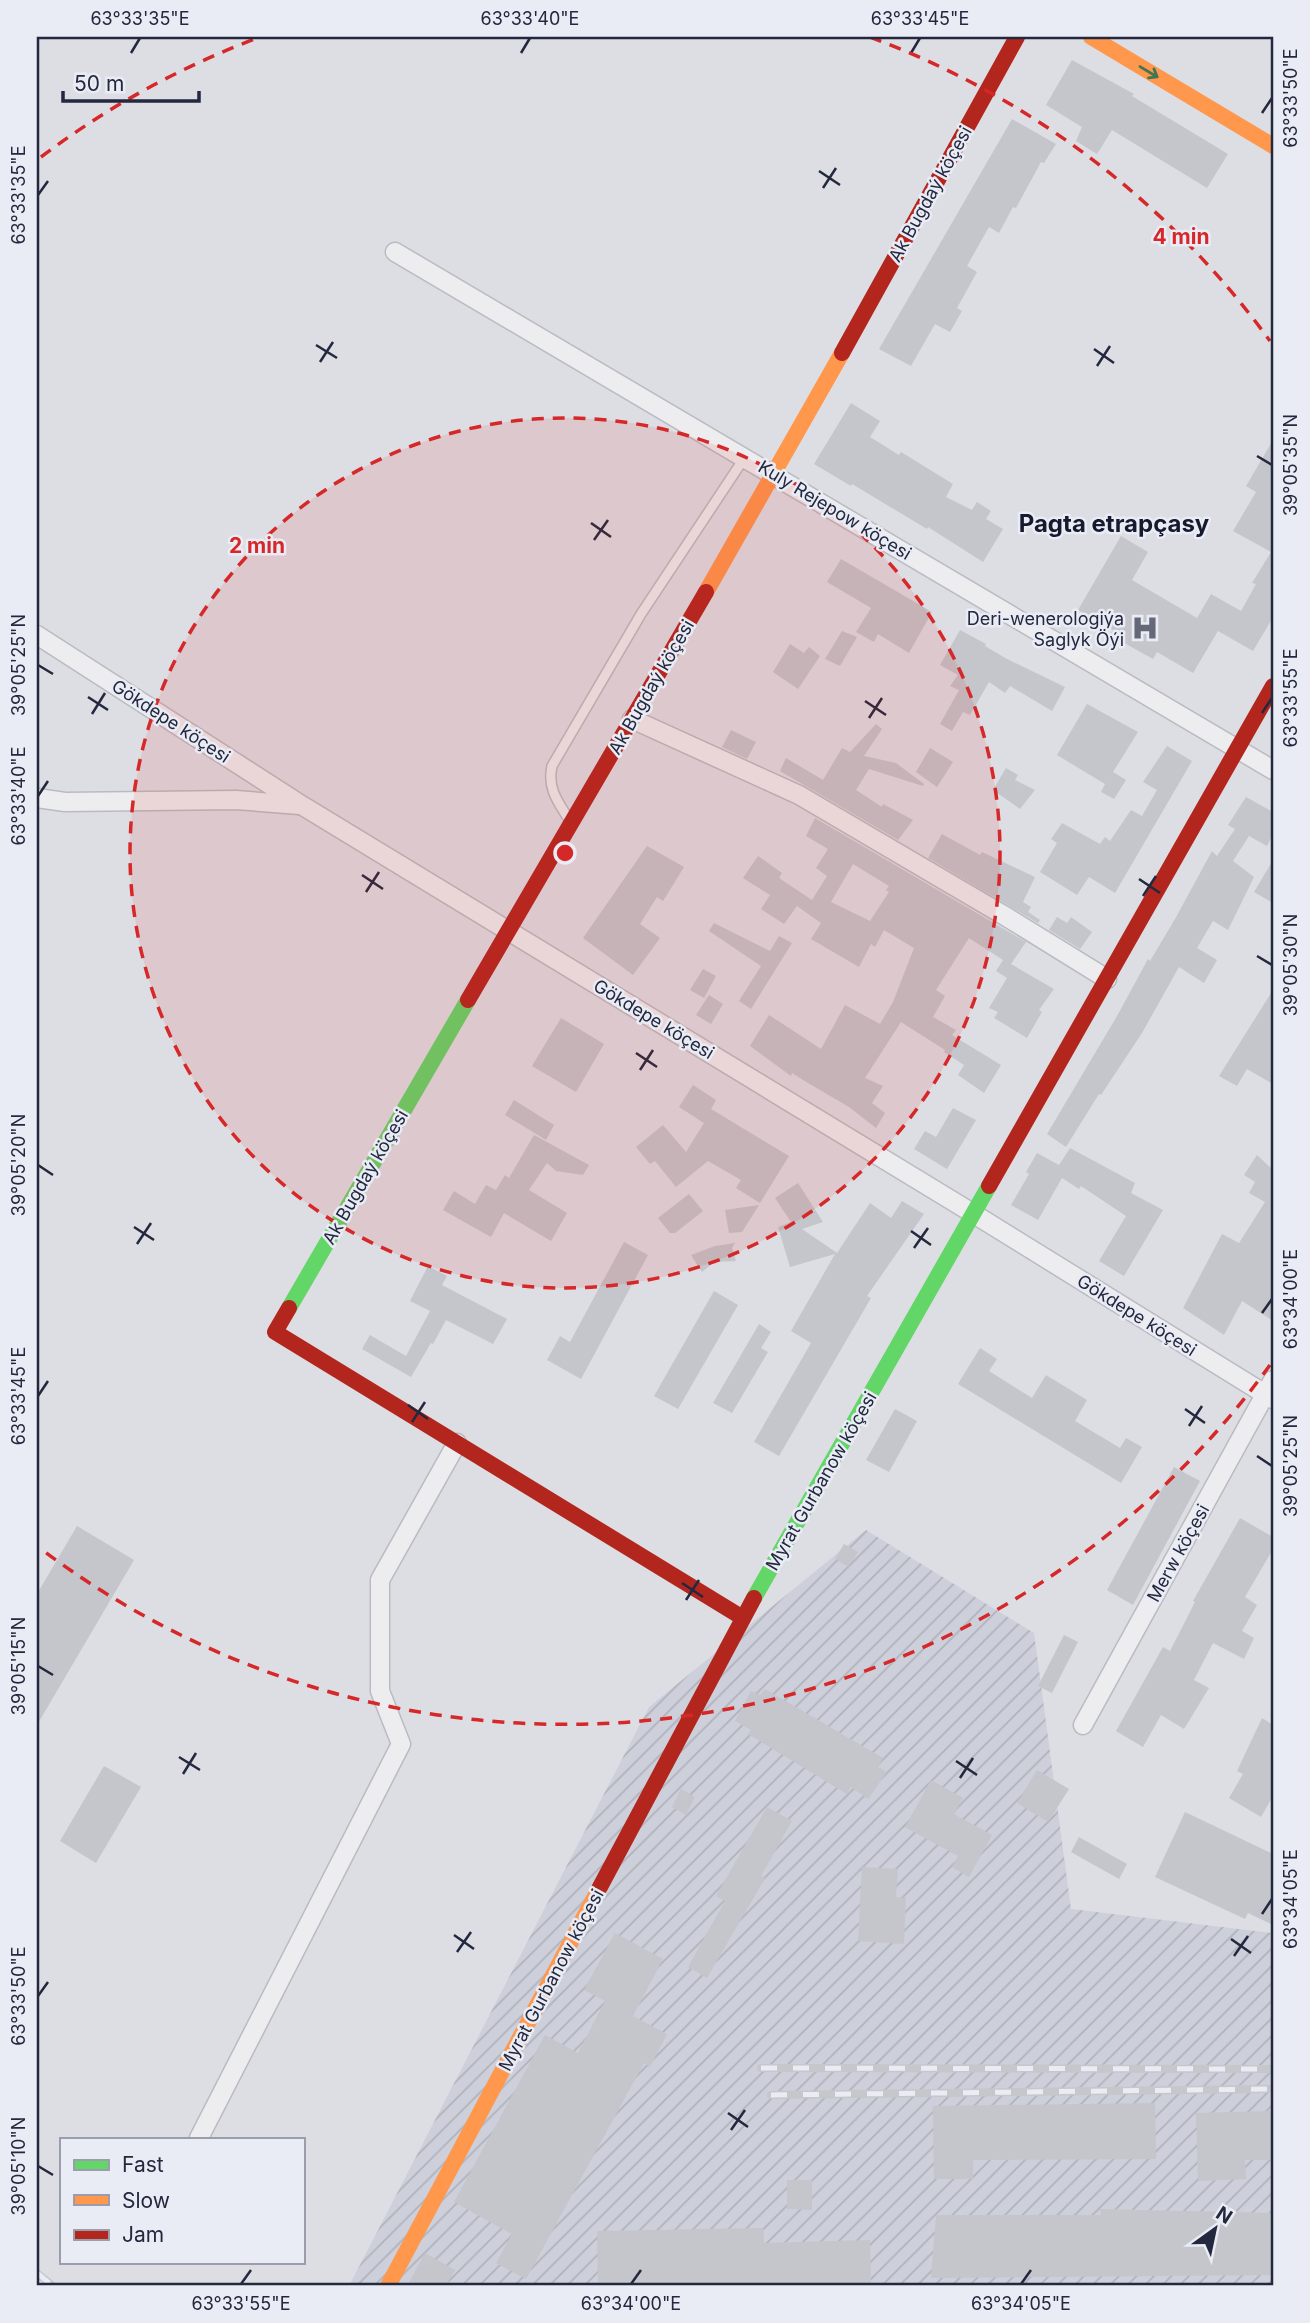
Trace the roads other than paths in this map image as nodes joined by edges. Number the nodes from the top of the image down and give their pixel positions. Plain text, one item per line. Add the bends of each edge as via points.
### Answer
1 (1017, 37) edge
2 (1091, 37) edge
3 (1273, 146) edge
4 (395, 252) dead end
5 (745, 457) junction
6 (775, 474) junction
7 (37, 635) edge
8 (1273, 687) edge
9 (632, 719) junction
10 (1237, 750) junction
11 (1273, 770) edge
12 (37, 798) edge
13 (303, 806) junction
14 (571, 823) junction
15 (509, 931) junction
16 (1107, 979) junction
17 (974, 1214) junction
18 (1271, 1391) edge
19 (457, 1443) junction
20 (743, 1618) junction
21 (1083, 1725) dead end
22 (199, 2138) edge
23 (388, 2286) edge

1 - 6 street, Ak Bugdaý köçesi
2 -> 3 street
4 - 5 street, Kuly Rejepow köçesi
5 - 6 street, Kuly Rejepow köçesi
5 - 14 lane via 640,614 552,766 553,794
6 - 9 street, Ak Bugdaý köçesi
6 - 10 street, Kuly Rejepow köçesi
7 - 13 street, Gökdepe köçesi
8 - 10 street, Myrat Gurbanow köçesi
9 - 14 street, Ak Bugdaý köçesi
9 - 16 street via 799,795
10 - 11 street, Kuly Rejepow köçesi
10 - 16 street, Myrat Gurbanow köçesi
12 - 13 street via 65,802 236,800
13 - 15 street, Gökdepe köçesi
14 - 15 street, Ak Bugdaý köçesi
15 - 17 street, Gökdepe köçesi
15 - 19 street, Ak Bugdaý köçesi via 275,1332
16 - 17 street, Myrat Gurbanow köçesi
17 - 18 street, Gökdepe köçesi
17 - 20 street, Myrat Gurbanow köçesi
18 - 21 street, Merw köçesi
19 - 20 street
19 - 22 street via 380,1580 380,1691 401,1744
20 - 23 street, Myrat Gurbanow köçesi

